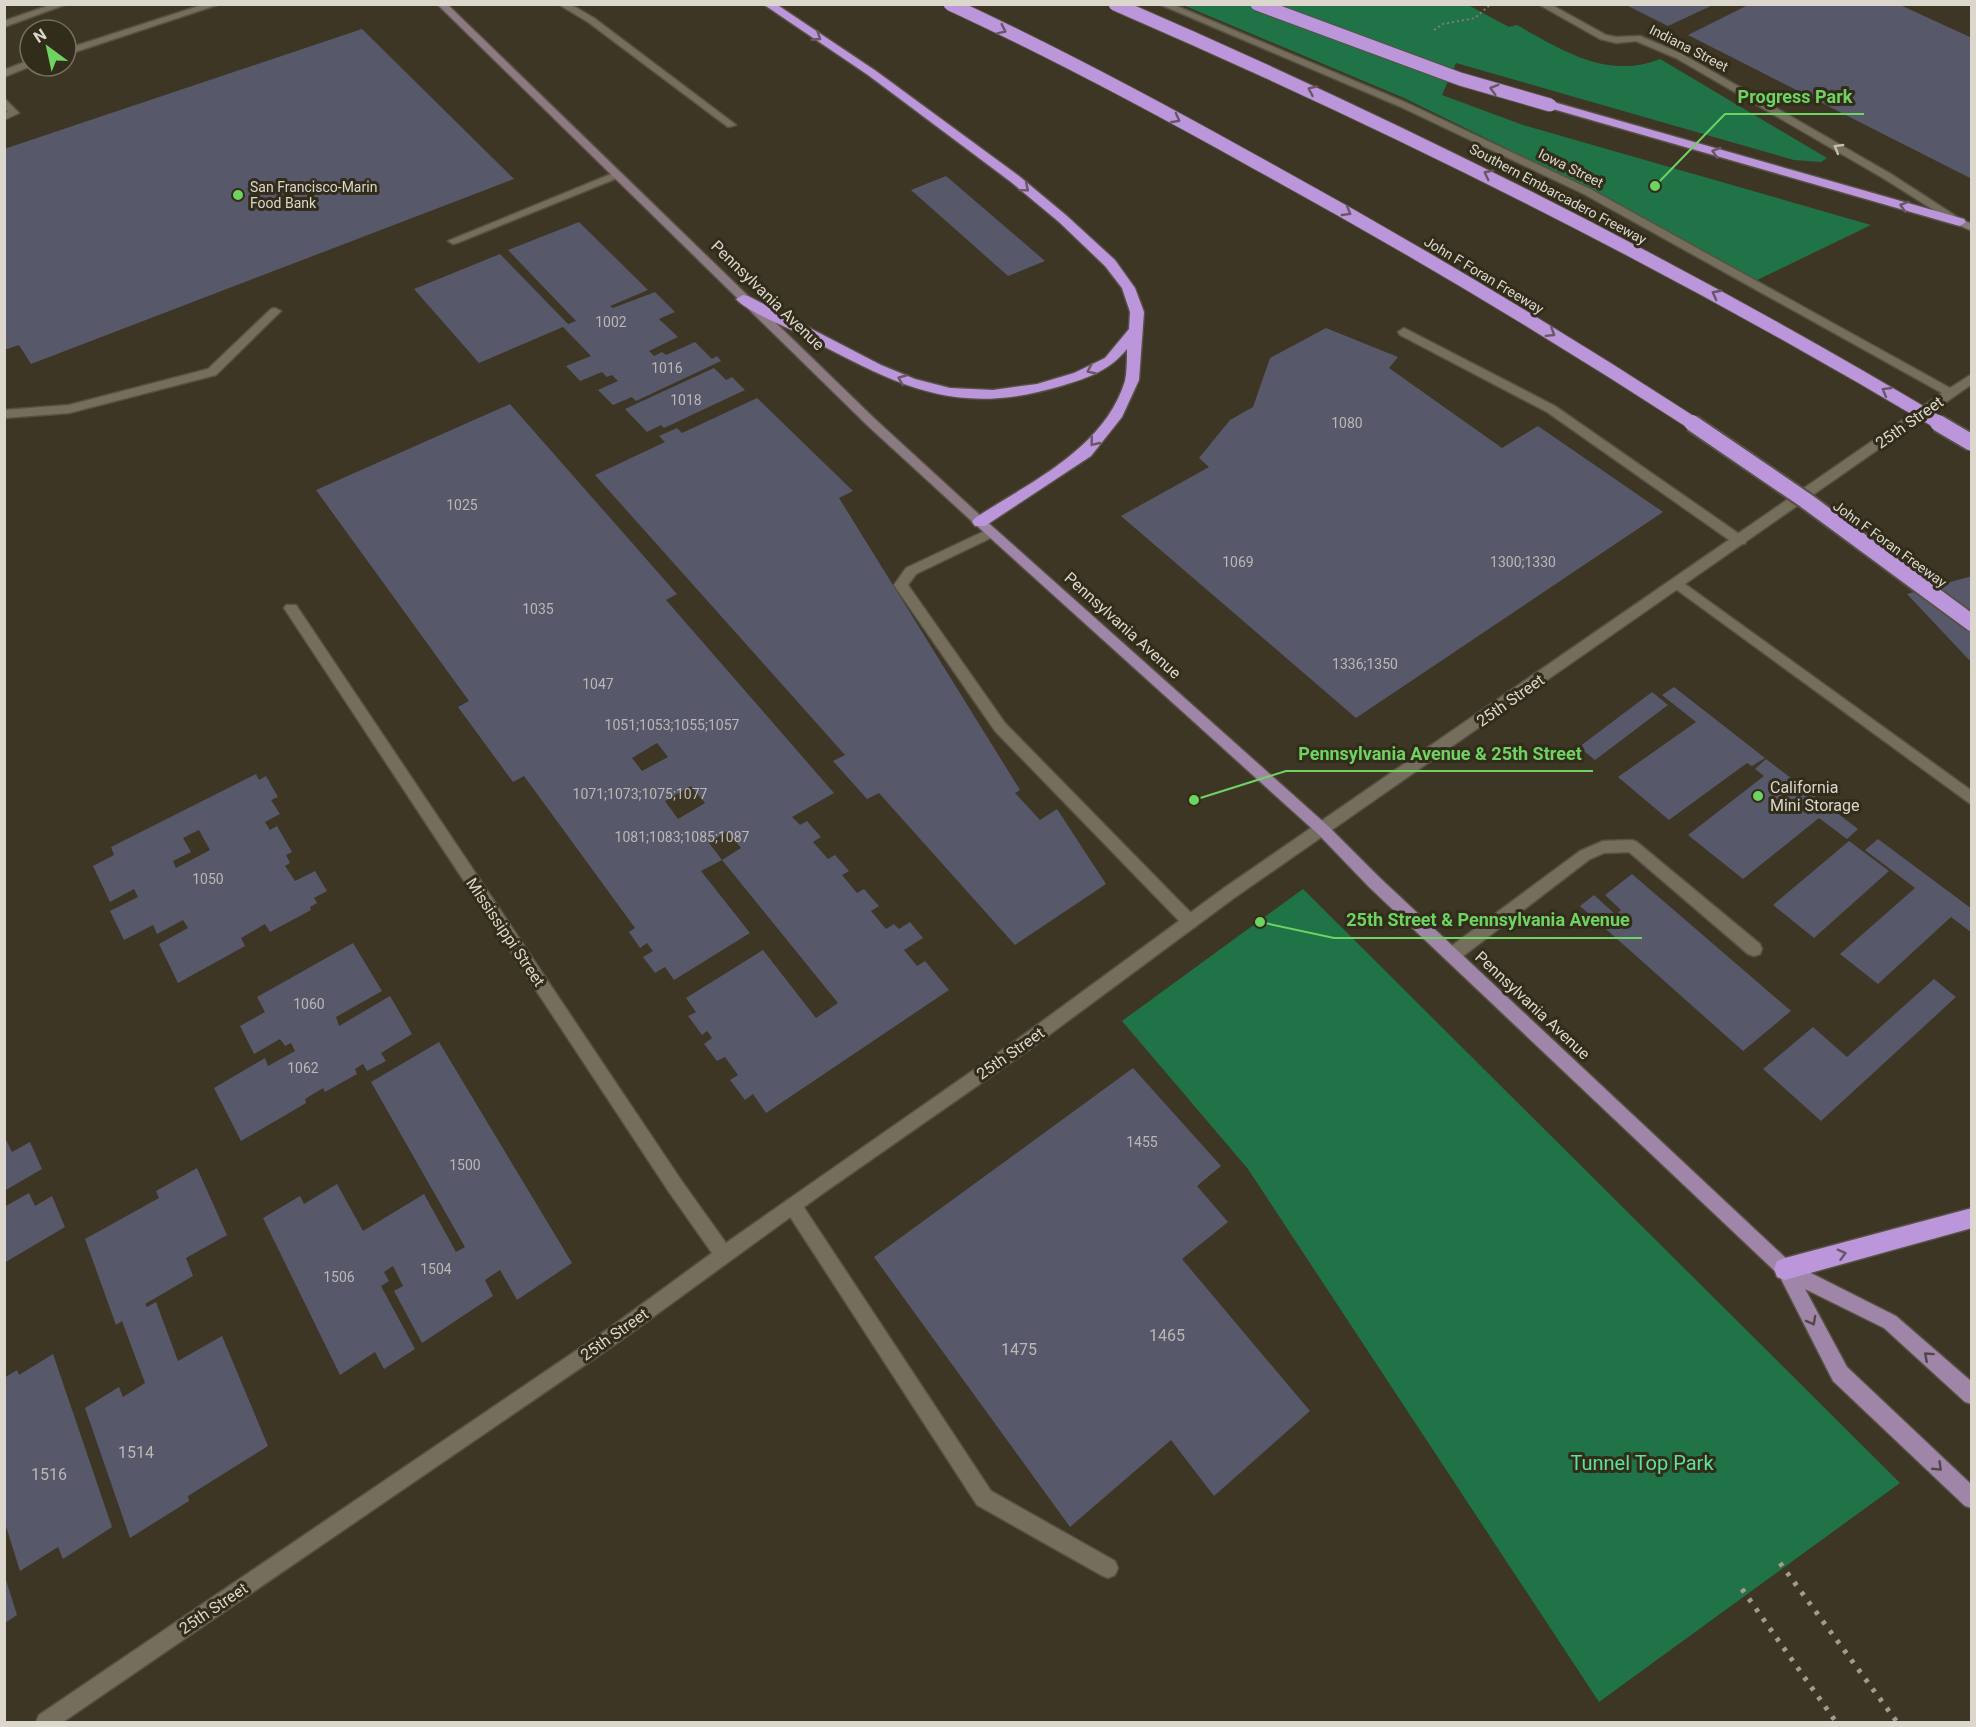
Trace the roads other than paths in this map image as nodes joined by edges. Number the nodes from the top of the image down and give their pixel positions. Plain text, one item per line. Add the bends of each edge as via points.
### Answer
1 (63, 4) edge
2 (216, 4) edge
3 (441, 4) edge
4 (562, 4) edge
5 (768, 4) edge
6 (950, 4) edge
7 (1115, 4) edge
8 (1163, 4) edge
9 (1257, 4) edge
10 (1542, 4) edge
11 (4, 24) edge
12 (78, 48) edge
13 (18, 68) edge
14 (4, 74) edge
15 (4, 101) edge
16 (4, 117) edge
17 (731, 125) dead end
18 (616, 175) junction
19 (1966, 225) edge
20 (453, 241) dead end
21 (743, 298) junction
22 (275, 311) dead end
23 (1134, 332) junction
24 (1404, 332) dead end
25 (1971, 378) edge
26 (1950, 393) junction
27 (4, 414) edge
28 (1971, 443) edge
29 (980, 522) junction
30 (991, 532) junction
31 (1740, 541) junction
32 (1678, 584) junction
33 (291, 608) dead end
34 (1971, 623) edge
35 (1971, 799) edge
36 (1323, 830) junction
37 (1190, 922) junction
38 (1755, 949) dead end
39 (1452, 955) junction
40 (793, 1206) junction
41 (1971, 1218) edge
42 (724, 1255) junction
43 (1785, 1269) junction
44 (1971, 1395) edge
45 (1971, 1499) edge
46 (1108, 1568) dead end
47 (46, 1722) edge

1 - 11 street
2 - 12 street
3 - 18 main road, Pennsylvania Avenue
4 - 17 street via 591,20
5 -> 23 highway via 872,73 1063,219 1110,262 1128,288 1137,312
6 -> 34 highway, John F Foran Freeway, bridge via 1207,135 1482,290 1647,393 1777,481
28 -> 7 highway, Southern Embarcadero Freeway, bridge via 1745,310 1470,165 1322,94
8 - 26 street, Iowa Street via 1404,105 1588,192
19 -> 9 highway, bridge via 1460,79
19 -> 10 street, Indiana Street via 1679,56 1637,38 1604,37
13 - 14 street
15 - 16 street via 14,113
18 - 20 street
18 - 21 main road, Pennsylvania Avenue
23 -> 21 highway via 1110,361 1079,376 993,395 950,393 876,368
21 - 29 main road, Pennsylvania Avenue
22 - 27 street via 212,372 69,409
23 -> 29 highway via 1132,380 1117,414 1086,452
24 - 31 street via 1551,409
25 - 26 street, 25th Street
26 - 31 street, 25th Street
29 - 30 main road, Pennsylvania Avenue
30 - 36 main road, Pennsylvania Avenue
30 - 37 street via 911,571 901,585 1000,727
31 - 32 street, 25th Street
32 - 35 street
32 - 36 street, 25th Street
33 - 42 street, Mississippi Street
36 - 37 street, 25th Street
36 - 39 main road, Pennsylvania Avenue
37 - 40 street, 25th Street
38 - 39 street via 1632,846 1603,847 1585,855
39 - 43 main road, Pennsylvania Avenue
40 - 42 street, 25th Street
40 - 46 street via 984,1498
43 -> 41 highway
42 - 47 street, 25th Street via 604,1342
44 -> 43 main road, Pennsylvania Avenue via 1890,1322
43 -> 45 main road, Pennsylvania Avenue via 1840,1374

